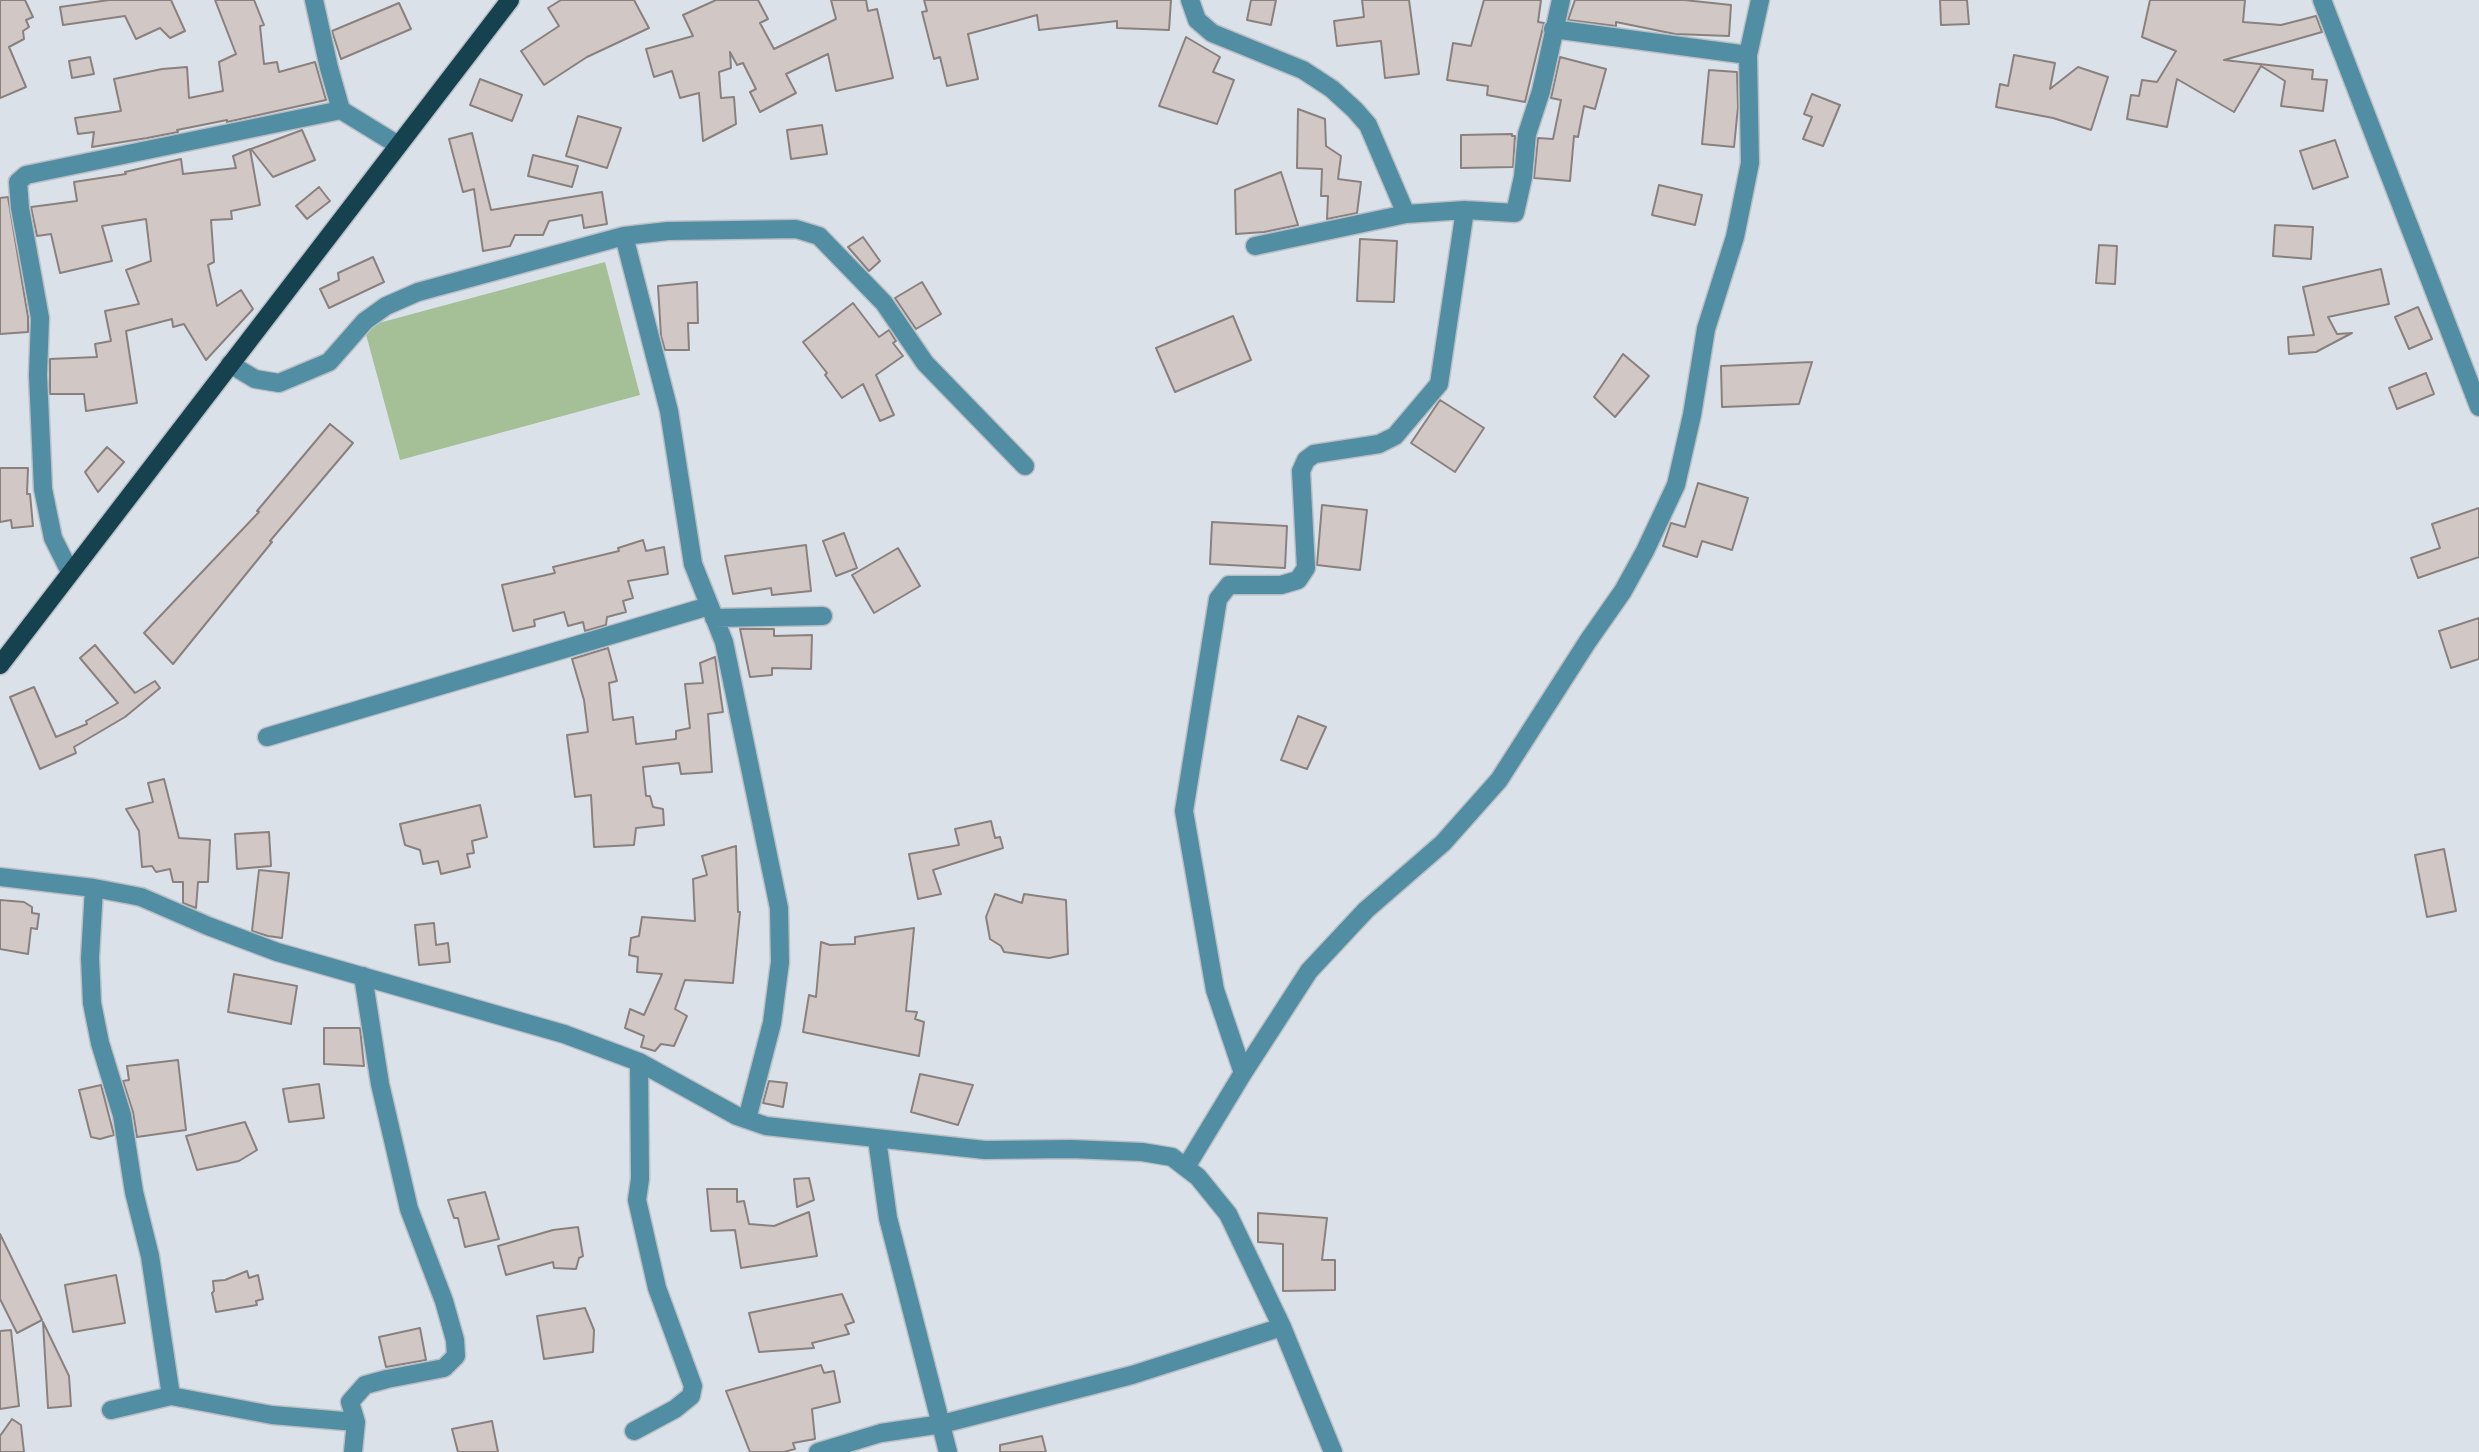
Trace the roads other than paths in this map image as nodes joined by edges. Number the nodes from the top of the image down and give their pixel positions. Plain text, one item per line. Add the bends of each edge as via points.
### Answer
1 (314, 0) edge
2 (510, 0) edge
3 (1190, 0) edge
4 (1562, 0) edge
5 (1760, 0) edge
6 (2322, 0) edge
7 (1553, 29) junction
8 (1748, 55) junction
9 (341, 110) junction
10 (398, 145) junction
11 (1465, 210) junction
12 (1406, 214) junction
13 (624, 236) junction
14 (1255, 246) dead end
15 (230, 363) junction
16 (2477, 399) edge
17 (1025, 466) dead end
18 (70, 572) junction
19 (712, 612) junction
20 (823, 616) dead end
21 (0, 665) edge
22 (267, 737) dead end
23 (0, 877) edge
24 (94, 888) junction
25 (363, 976) junction
26 (639, 1062) junction
27 (1243, 1073) junction
28 (747, 1119) junction
29 (877, 1139) junction
30 (1186, 1167) junction
31 (1282, 1327) junction
32 (171, 1396) junction
33 (110, 1410) dead end
34 (356, 1422) junction
35 (942, 1424) junction
36 (634, 1431) dead end
37 (353, 1452) edge
38 (818, 1452) edge
39 (948, 1452) edge
40 (1333, 1452) edge

1 - 9 street
2 - 10 main road
3 - 12 street via 1197,20 1212,33 1303,70 1355,110 1368,125
4 - 7 street
5 - 8 street
6 - 16 street
7 - 8 street
7 - 11 street via 1527,134 1515,213
8 - 27 street via 1751,163 1735,237 1706,329 1676,485 1645,551 1499,780 1443,843 1366,910 1309,971
9 - 10 street
9 - 18 street via 26,175 18,182 40,318 43,489 53,538
10 - 15 main road
11 - 12 street
11 - 27 street via 1439,384 1395,436 1379,444 1314,454 1306,460 1301,471 1306,568 1298,580 1281,585 1229,586 1218,598 1184,811 1215,989
12 - 14 street
13 - 15 street via 418,292 365,321 329,362 279,383 256,379
13 - 17 street via 796,229 819,236 884,303 925,363
13 - 19 street via 669,411 693,564
15 - 18 main road
18 - 21 main road
19 - 20 street
19 - 22 street
19 - 28 street via 724,642 779,908 780,962 772,1023
23 - 24 street
24 - 25 street via 141,897 277,952
24 - 32 street via 92,1003 122,1115
25 - 26 street via 564,1034
25 - 34 street via 380,1084 409,1209 444,1301 456,1356 444,1368 365,1385 350,1402
26 - 28 street
26 - 36 street via 637,1200 657,1288 693,1386 683,1403
27 - 30 street
28 - 29 street via 766,1126
29 - 30 street via 985,1150 1142,1152 1172,1157
29 - 35 street via 888,1217
30 - 31 street via 1228,1214
31 - 35 street via 1132,1375
31 - 40 street
32 - 33 street
32 - 34 street via 271,1415
34 - 37 street
35 - 38 street via 881,1433
35 - 39 street

